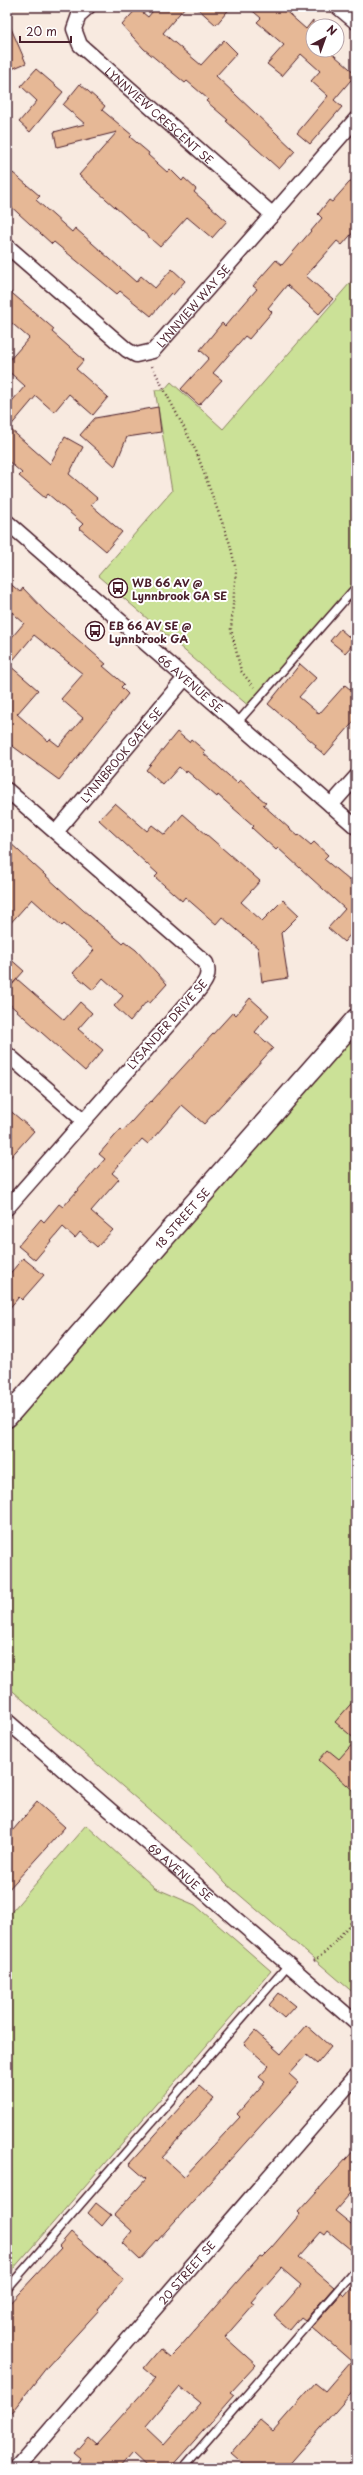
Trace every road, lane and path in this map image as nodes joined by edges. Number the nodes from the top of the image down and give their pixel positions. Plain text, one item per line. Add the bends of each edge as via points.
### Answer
1 (88, 7) edge
2 (338, 7) edge
3 (356, 22) edge
4 (356, 119) edge
5 (273, 214) junction
6 (7, 246) edge
7 (145, 354) junction
8 (7, 522) edge
9 (356, 587) edge
10 (185, 678) junction
11 (260, 698) junction
12 (237, 723) junction
13 (356, 777) edge
14 (7, 790) edge
15 (331, 805) junction
16 (356, 827) edge
17 (56, 832) junction
18 (356, 1019) edge
19 (7, 1054) edge
20 (82, 1120) junction
21 (7, 1208) edge
22 (7, 1417) edge
23 (7, 1721) edge
24 (355, 1919) edge
25 (314, 1961) dead end
26 (289, 1964) junction
27 (356, 2023) edge
28 (356, 2076) edge
29 (356, 2269) edge
30 (7, 2289) edge
31 (17, 2468) edge
32 (183, 2468) edge

1 - 5 street, LYNNVIEW CRESCENT SE via 79,14 74,29 80,45
2 - 3 street
4 - 5 street, LYNNVIEW WAY SE
5 - 7 street, LYNNVIEW WAY SE via 161,344
6 - 7 street, LYNNVIEW WAY SE via 127,350 136,355
7 - 11 path via 196,451 230,544 236,570 231,629 236,657 241,671
8 - 10 street, 66 AVENUE SE
9 - 11 lane
10 - 12 street, 66 AVENUE SE
10 - 17 street, LYNNBROOK GATE SE
11 - 12 lane
12 - 15 street, 66 AVENUE SE
13 - 15 street
14 - 17 street, LYSANDER DRIVE SE
15 - 16 street, 66 AVENUE SE
17 - 20 street, LYSANDER DRIVE SE via 206,963 209,972 198,990
18 - 22 street, 18 STREET SE
19 - 20 street
20 - 21 street, LYSANDER DRIVE SE
23 - 26 street, 69 AVENUE SE
24 - 25 path via 328,1950
26 - 27 street, 69 AVENUE SE
26 - 30 lane
28 - 31 street, 20 STREET SE
29 - 32 lane

